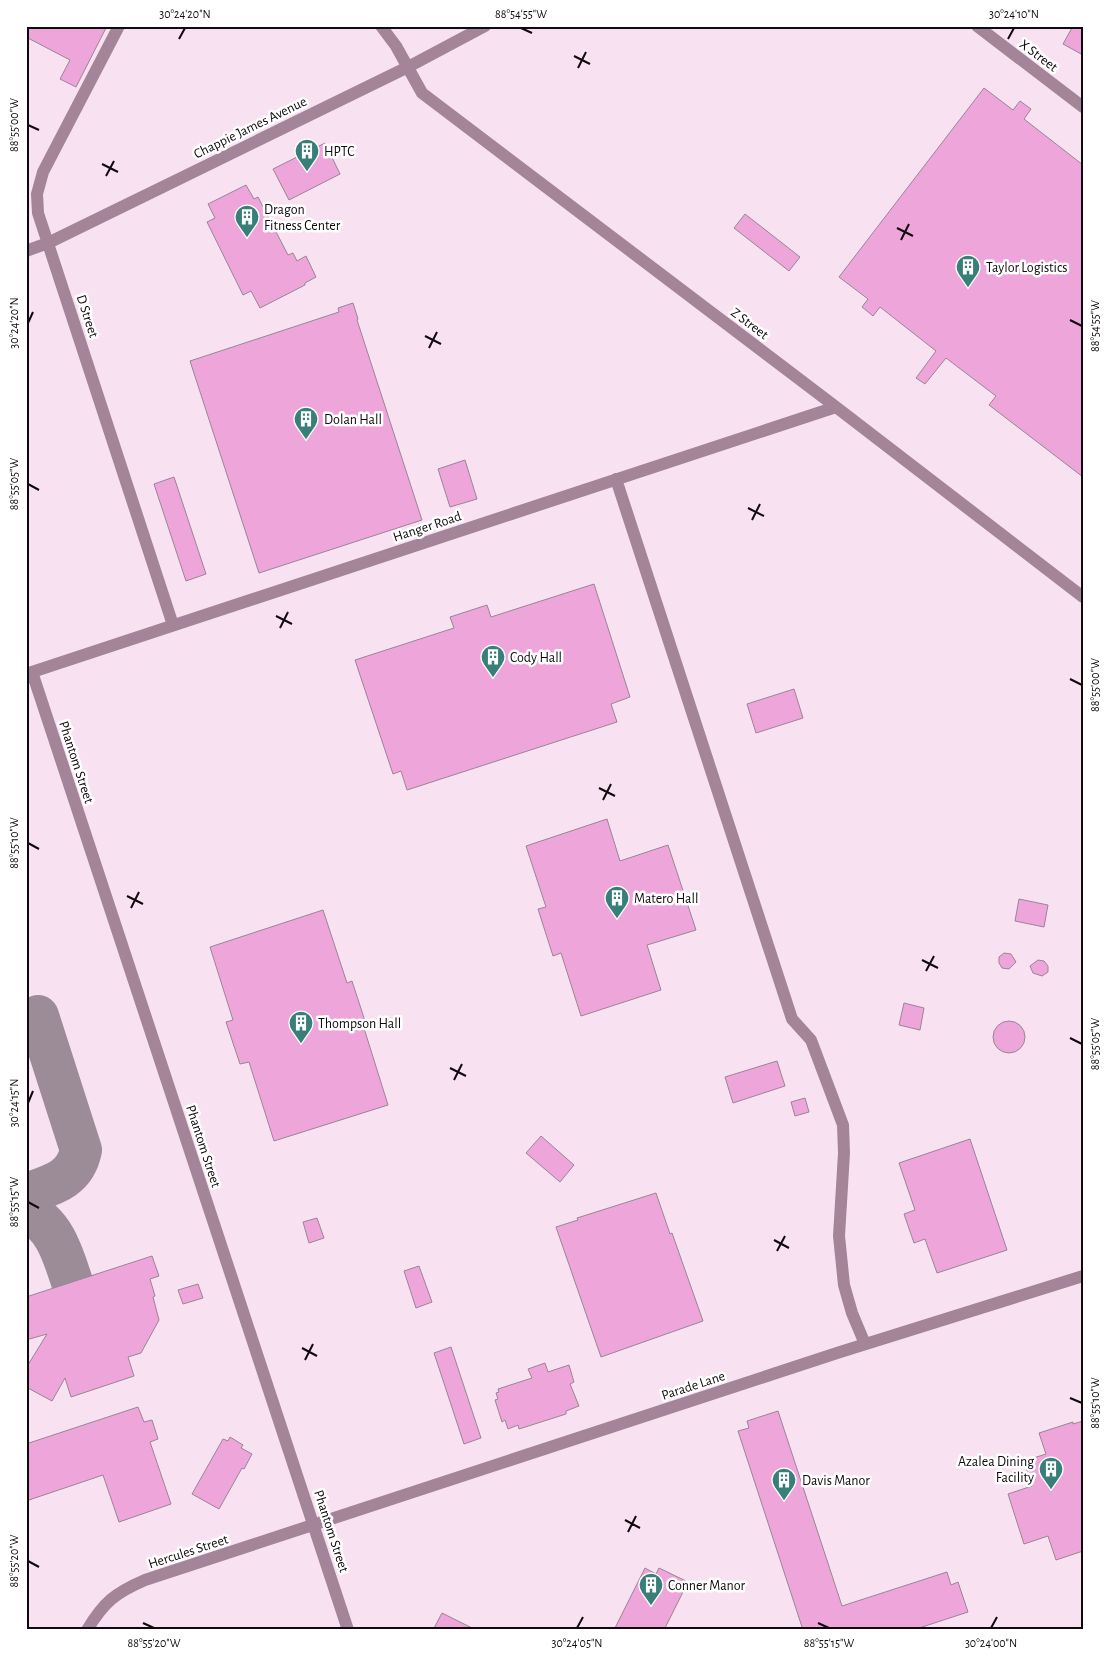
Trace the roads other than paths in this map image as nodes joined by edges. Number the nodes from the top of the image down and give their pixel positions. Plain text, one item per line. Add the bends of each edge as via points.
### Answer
1 (119, 26) edge
2 (381, 26) edge
3 (485, 26) edge
4 (977, 26) edge
5 (408, 67) junction
6 (1083, 107) edge
7 (48, 243) junction
8 (26, 251) edge
9 (836, 407) junction
10 (616, 480) junction
11 (1083, 597) edge
12 (173, 625) junction
13 (29, 673) edge
14 (1083, 1276) edge
15 (865, 1344) junction
16 (314, 1525) junction
17 (87, 1630) edge
18 (348, 1630) edge

1 - 7 street, D Street via 42,172 37,204
2 - 5 street, Z Street
3 - 5 street, Chappie James Avenue
4 - 6 street, X Street
5 - 7 street, Chappie James Avenue
5 - 9 street, Z Street via 422,93
7 - 8 street, Chappie James Avenue
7 - 12 street, D Street
9 - 10 street, Hanger Road
9 - 11 street, Z Street
10 - 12 street, Hanger Road
10 - 15 street via 792,1019 811,1040 843,1125 840,1236 844,1285
12 - 13 street, Hanger Road
13 - 16 street, Phantom Street
14 - 15 street, Parade Lane
15 - 16 street, Parade Lane
16 - 17 street, Hercules Street via 125,1589 110,1598
16 - 18 street, Phantom Street

